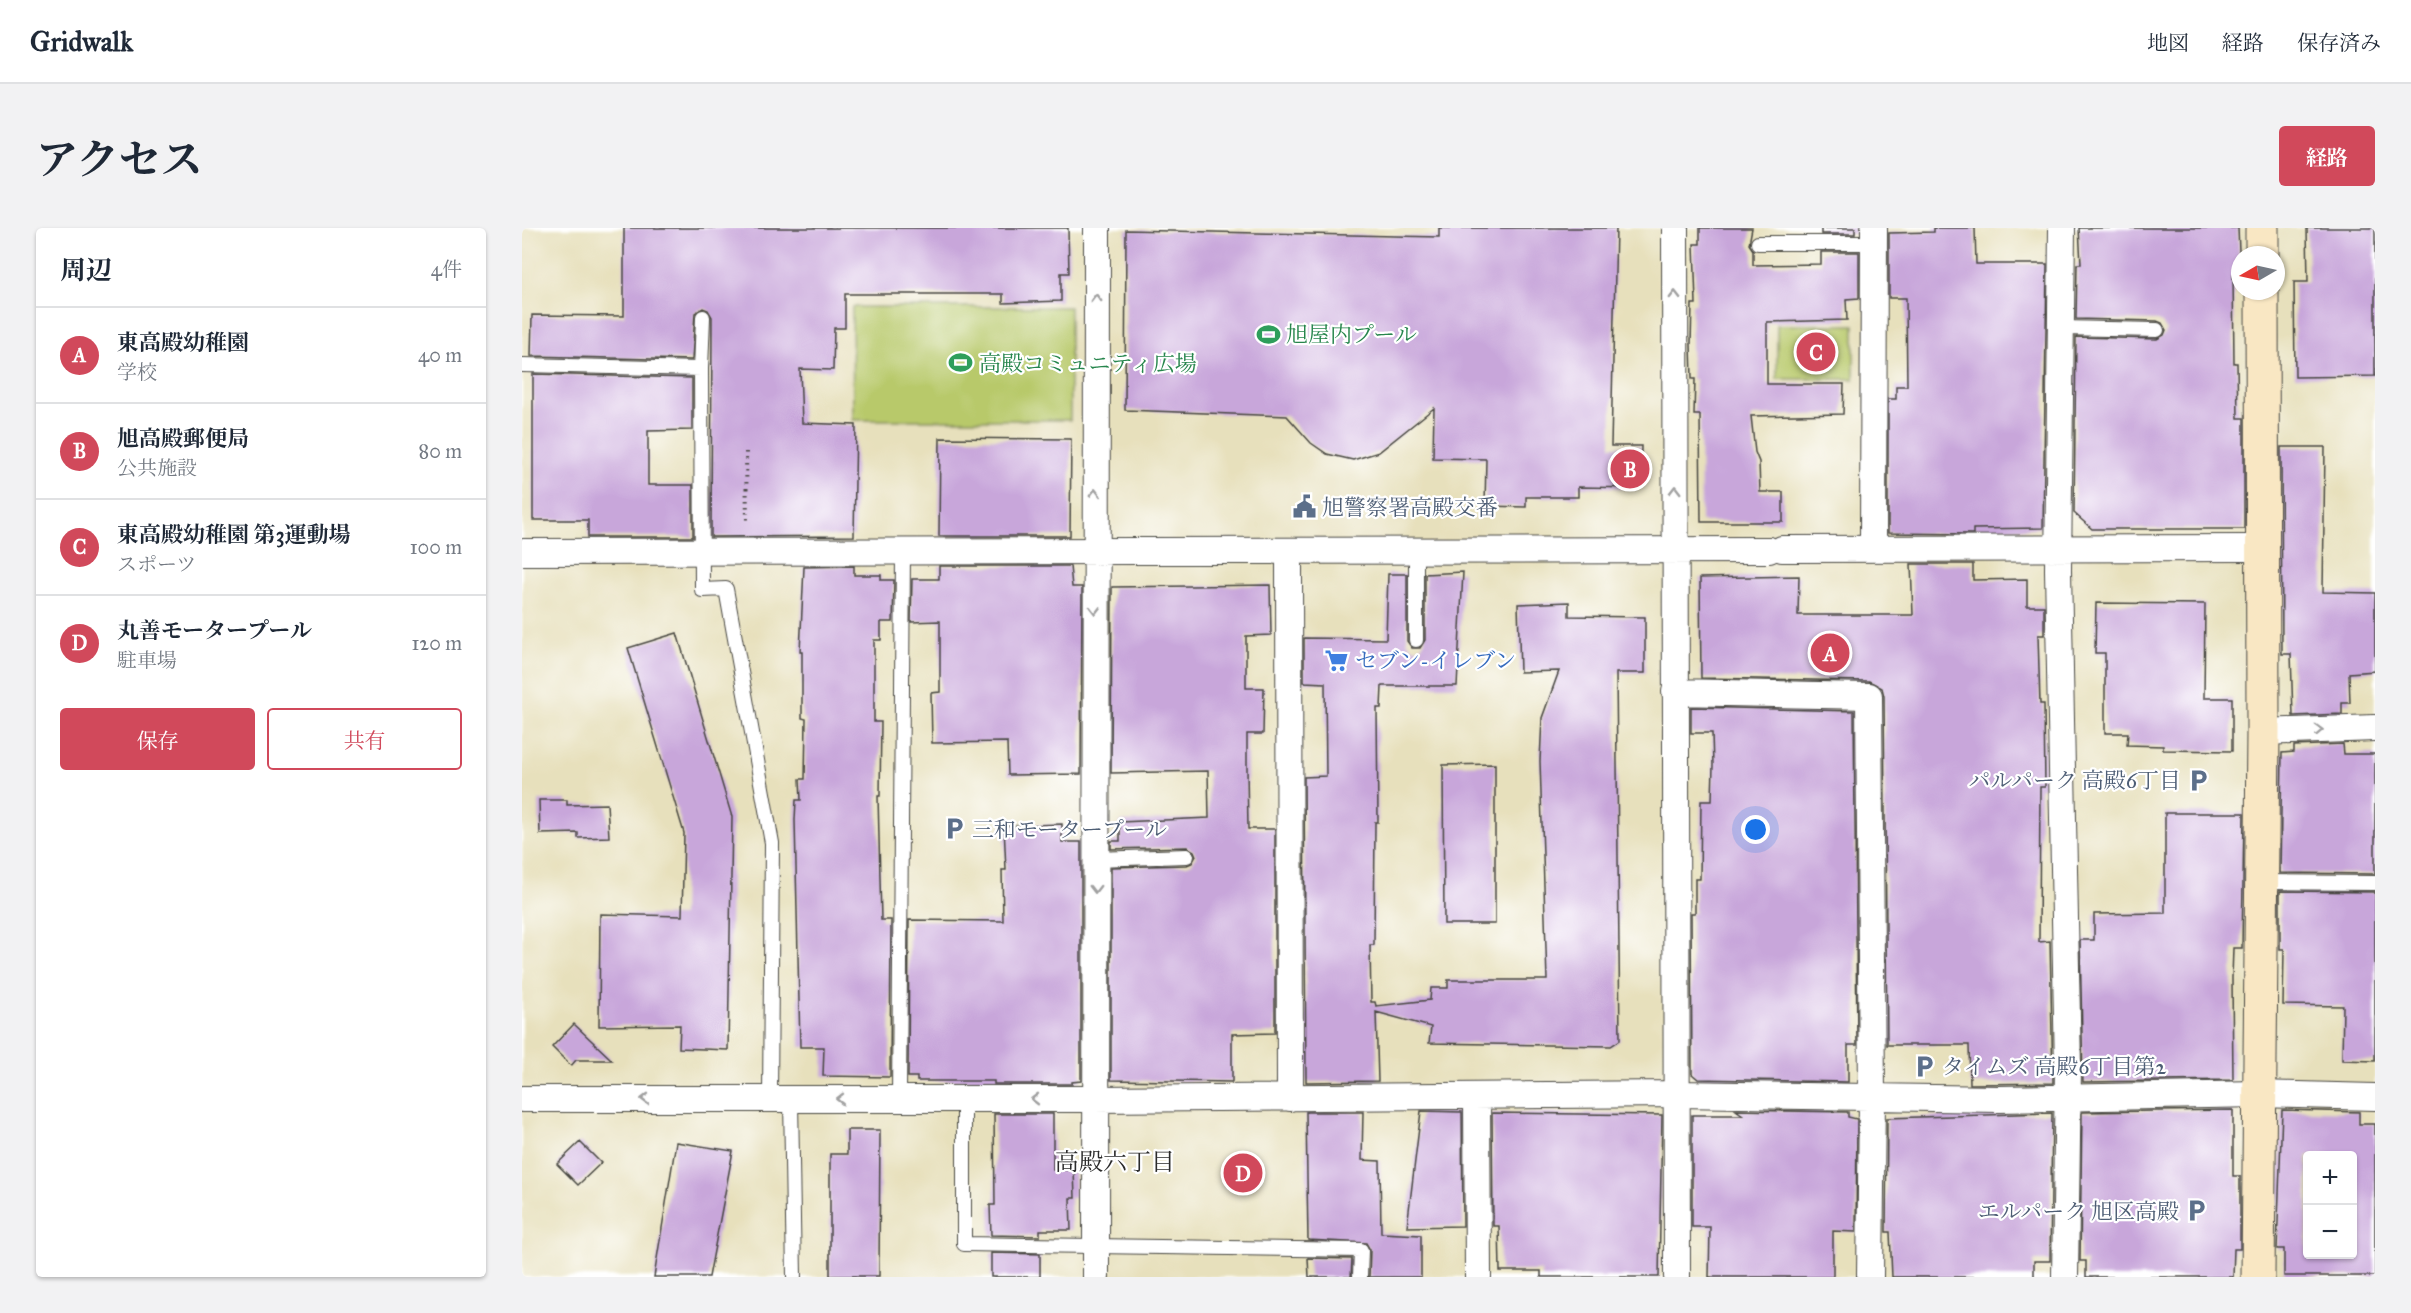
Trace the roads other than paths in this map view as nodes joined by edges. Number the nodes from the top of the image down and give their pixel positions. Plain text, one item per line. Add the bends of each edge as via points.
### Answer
1 (1097, 228) edge
2 (1676, 228) edge
3 (2062, 228) edge
4 (2262, 228) edge
5 (1874, 235) edge
6 (1758, 243) dead end
7 (2262, 246) edge
8 (2262, 300) edge
9 (703, 317) dead end
10 (2061, 328) junction
11 (2157, 330) dead end
12 (522, 364) edge
13 (701, 369) junction
14 (1675, 548) junction
15 (2059, 548) junction
16 (2262, 548) junction
17 (1873, 549) junction
18 (1416, 550) junction
19 (702, 551) junction
20 (903, 551) junction
21 (1289, 551) junction
22 (522, 552) edge
23 (1095, 552) junction
24 (1416, 640) dead end
25 (1675, 692) junction
26 (2375, 728) edge
27 (2263, 732) junction
28 (1187, 856) dead end
29 (1095, 859) junction
30 (2261, 882) junction
31 (2375, 883) edge
32 (1677, 1094) junction
33 (2259, 1094) junction
34 (1477, 1096) junction
35 (2068, 1097) junction
36 (2375, 1097) edge
37 (1290, 1098) junction
38 (1872, 1098) junction
39 (781, 1099) junction
40 (899, 1099) junction
41 (964, 1099) junction
42 (1094, 1099) junction
43 (522, 1100) edge
44 (1096, 1246) junction
45 (794, 1277) edge
46 (1096, 1277) edge
47 (1360, 1277) edge
48 (1478, 1277) edge
49 (1677, 1277) edge
50 (1870, 1277) edge
51 (2065, 1277) edge
52 (2258, 1277) edge

23 -> 1 street
14 -> 2 street
3 - 10 street
4 - 7 street
5 - 6 lane
5 - 17 street
8 - 16 street
9 - 13 lane
10 - 11 lane
10 - 15 street
12 - 13 lane
13 - 19 lane
14 - 17 street
14 - 18 street
14 - 25 street
15 - 16 street
15 - 17 street
15 - 35 street
16 - 27 street
18 - 21 street
18 - 24 lane
19 - 20 street
19 - 22 street
19 - 39 lane via 702,590 726,589 772,843
20 - 23 street
20 - 40 lane
21 - 23 street
21 - 37 street
23 -> 29 street
25 - 32 street
25 - 38 street via 1869,696
27 -> 26 street
27 - 30 street
28 - 29 lane
29 -> 42 street
30 - 31 lane
30 - 33 street
32 - 34 street
32 - 38 street
32 - 49 street
33 - 35 street
33 - 36 street
33 - 52 street
34 - 37 street
34 - 48 street
35 - 38 street
35 - 51 street
37 - 42 street
38 - 50 street
40 -> 39 street
39 -> 43 street
39 - 45 lane
40 - 41 street
42 -> 41 street
41 - 44 lane via 964,1244
42 - 44 street
44 - 46 street
44 - 47 lane via 1360,1250

